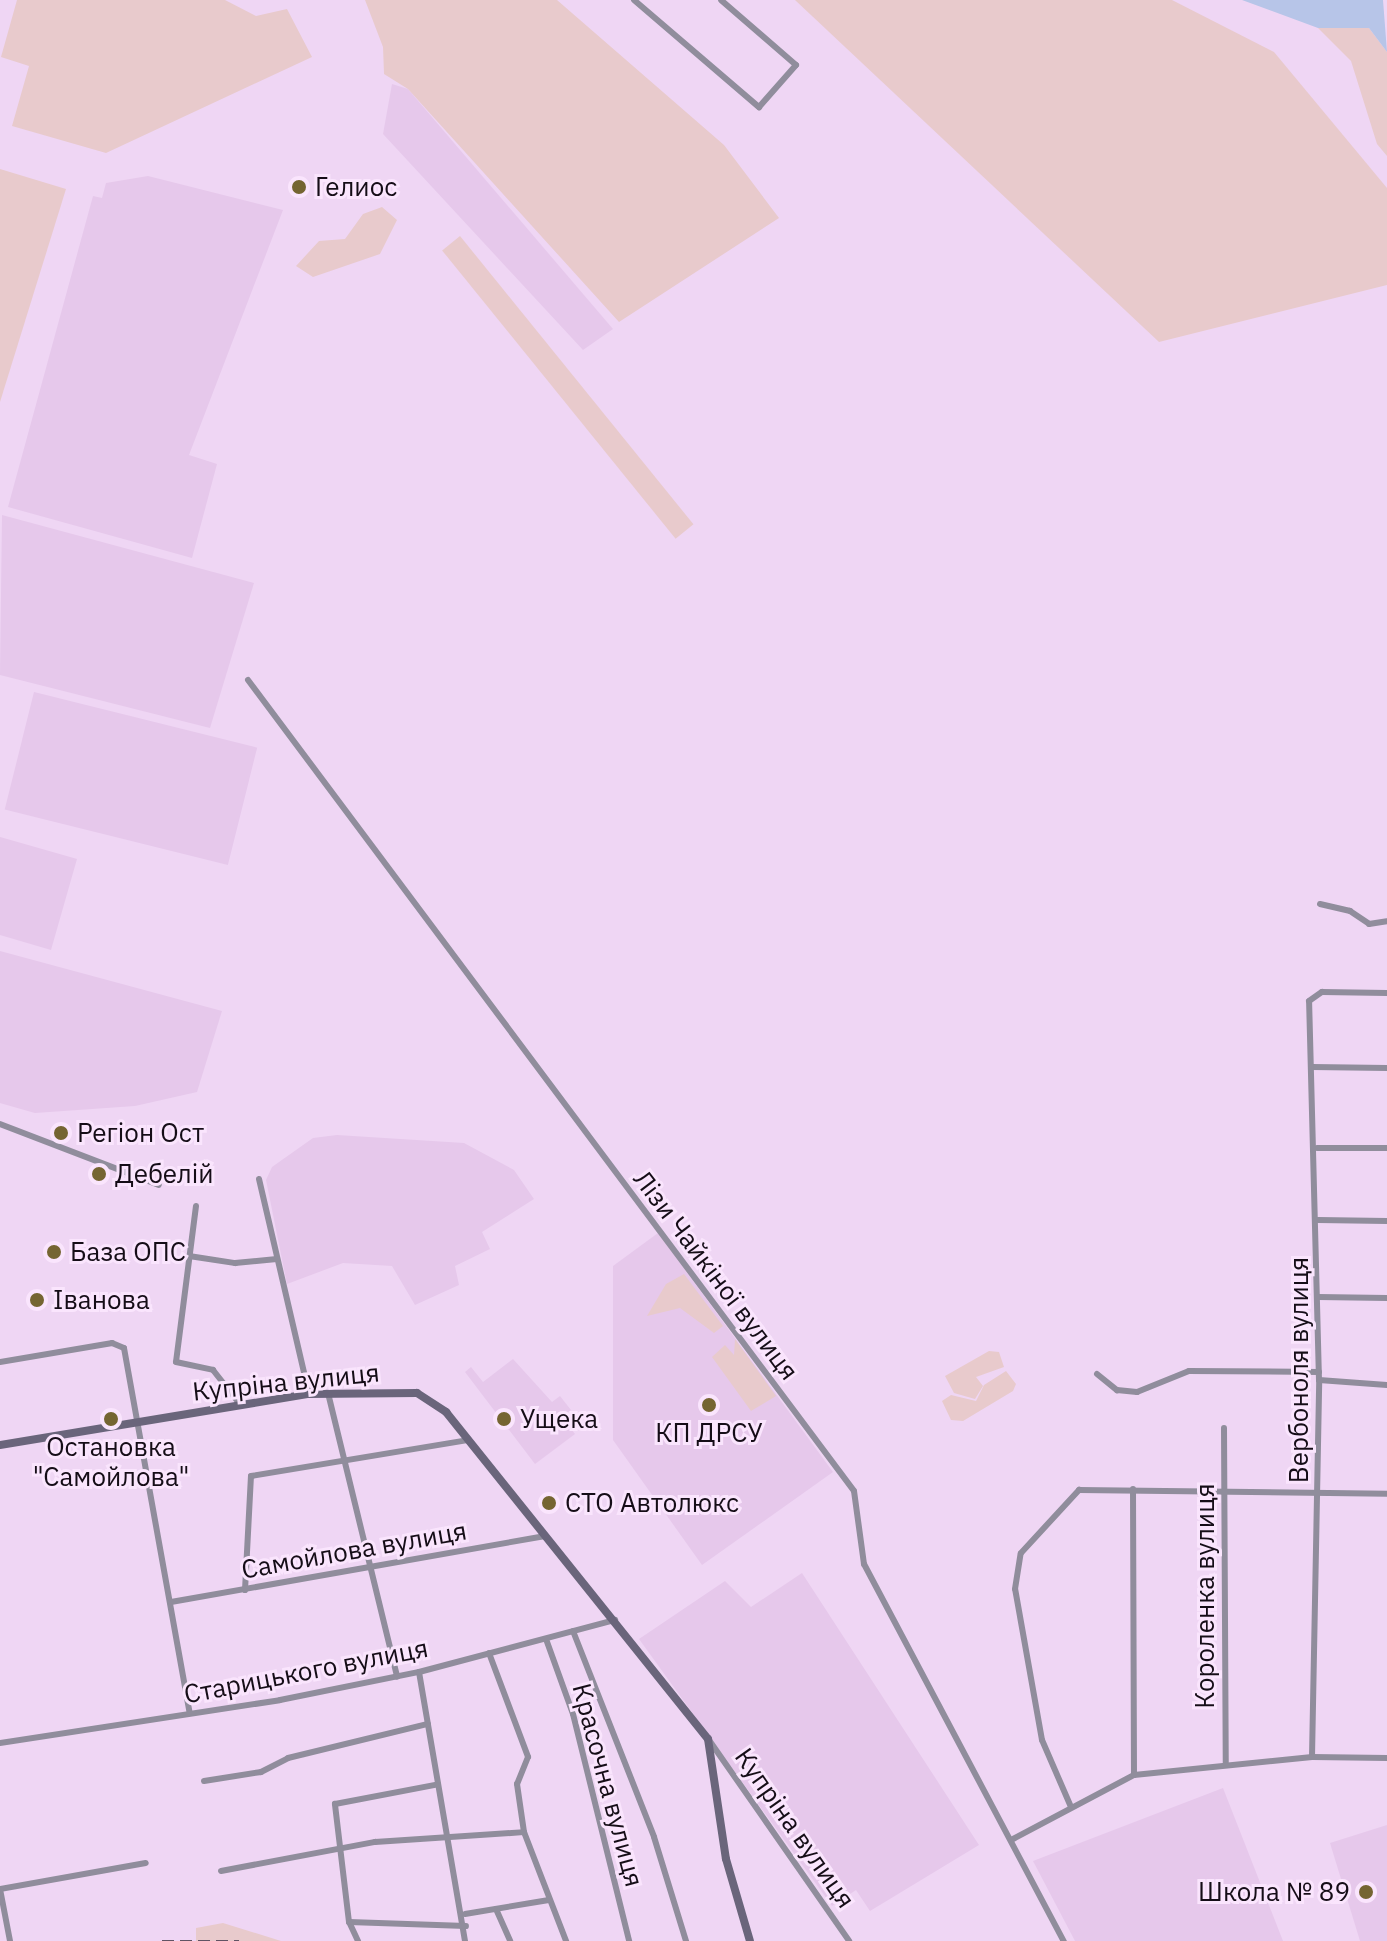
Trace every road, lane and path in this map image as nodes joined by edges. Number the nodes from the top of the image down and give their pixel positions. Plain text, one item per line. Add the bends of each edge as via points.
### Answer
1 (634, 0) edge
2 (721, 0) edge
3 (248, 680) dead end
4 (1320, 904) dead end
5 (1387, 921) edge
6 (1387, 993) edge
7 (1312, 1067) junction
8 (1387, 1068) edge
9 (0, 1124) edge
10 (1317, 1148) junction
11 (1387, 1148) edge
12 (259, 1179) dead end
13 (159, 1185) dead end
14 (196, 1206) dead end
15 (1318, 1220) junction
16 (1387, 1221) edge
17 (189, 1256) junction
18 (277, 1259) junction
19 (1318, 1297) junction
20 (1387, 1298) edge
21 (0, 1362) edge
22 (1097, 1374) dead end
23 (1319, 1376) junction
24 (1387, 1385) edge
25 (328, 1393) junction
26 (309, 1394) junction
27 (239, 1403) junction
28 (138, 1420) junction
29 (1224, 1428) dead end
30 (469, 1440) junction
31 (0, 1445) edge
32 (344, 1461) junction
33 (1133, 1489) junction
34 (1225, 1490) junction
35 (1320, 1492) junction
36 (1387, 1494) edge
37 (545, 1536) junction
38 (372, 1570) junction
39 (245, 1590) junction
40 (171, 1602) junction
41 (615, 1620) junction
42 (573, 1631) junction
43 (546, 1639) junction
44 (489, 1653) junction
45 (419, 1672) junction
46 (397, 1677) junction
47 (190, 1713) junction
48 (428, 1724) junction
49 (708, 1739) junction
50 (0, 1743) edge
51 (1312, 1757) junction
52 (1387, 1758) edge
53 (1226, 1763) junction
54 (1134, 1775) junction
55 (204, 1781) dead end
56 (435, 1785) junction
57 (1071, 1807) junction
58 (524, 1832) junction
59 (1013, 1839) junction
60 (447, 1840) junction
61 (345, 1851) junction
62 (146, 1863) dead end
63 (221, 1871) dead end
64 (0, 1889) edge
65 (549, 1900) junction
66 (496, 1909) junction
67 (465, 1914) junction
68 (349, 1922) junction
69 (466, 1926) junction
70 (10, 1941) edge
71 (358, 1941) edge
72 (465, 1941) edge
73 (510, 1941) edge
74 (566, 1941) edge
75 (629, 1941) edge
76 (686, 1941) edge
77 (750, 1941) edge
78 (849, 1941) edge
79 (1064, 1941) edge

1 - 2 street via 759,107 796,65
3 - 59 street, Лізи Чайкіної вулиця via 854,1491 864,1564
4 - 5 street via 1350,911 1369,924
6 - 7 street, Вербоноля вулиця via 1322,992 1309,1001
7 - 8 street
7 - 10 street, Вербоноля вулиця
9 - 13 street
10 - 11 street
10 - 15 street, Вербоноля вулиця
12 - 18 street
14 - 17 street
15 - 16 street
15 - 19 street, Вербоноля вулиця
17 - 18 street via 235,1263
17 - 27 street via 176,1362 213,1370
18 - 26 street
19 - 20 street
19 - 23 street, Вербоноля вулиця
21 - 28 street via 112,1343 124,1348
22 - 23 street via 1117,1390 1137,1392 1189,1371
23 - 24 street
23 - 35 street, Вербоноля вулиця
25 - 26 main road, Купріна вулиця
25 - 30 main road, Купріна вулиця via 417,1393 446,1412
25 - 32 street
26 - 27 main road, Купріна вулиця
27 - 28 main road, Купріна вулиця
28 - 31 main road, Купріна вулиця
28 - 40 street
29 - 34 street, Короленка вулиця
30 - 32 street
30 - 37 main road, Купріна вулиця
32 - 38 street
32 - 39 street via 251,1476
33 - 34 street
33 - 54 street
33 - 57 street via 1079,1490 1021,1553 1015,1589 1042,1740
34 - 35 street
34 - 53 street, Короленка вулиця
35 - 36 street
35 - 51 street, Вербоноля вулиця
37 - 38 street, Самойлова вулиця
37 - 41 main road, Купріна вулиця
38 - 39 street, Самойлова вулиця
38 - 46 street
39 - 40 street, Самойлова вулиця
40 - 47 street
41 - 42 street, Старицького вулиця
41 - 49 main road, Купріна вулиця
42 - 43 street, Старицького вулиця
42 - 76 street via 654,1837
43 - 44 street, Старицького вулиця
43 - 75 street, Красочна вулиця via 573,1714
44 - 45 street, Старицького вулиця
44 - 58 street via 528,1757 529,1769 517,1784
45 - 46 street, Старицького вулиця
45 - 48 street
46 - 47 street, Старицького вулиця
47 - 50 street, Старицького вулиця
48 - 55 street via 288,1758 261,1772
48 - 56 street
49 - 77 main road, Купріна вулиця via 726,1859
49 - 78 street, Купріна вулиця
51 - 52 street
51 - 53 street
53 - 54 street
54 - 57 street
56 - 60 street
56 - 61 street via 335,1804
57 - 59 street
58 - 60 street
58 - 65 street
59 - 79 street, Лізи Чайкіної вулиця
60 - 61 street via 375,1842
60 - 67 street via 453,1884
61 - 63 street
61 - 68 street
62 - 64 street
64 - 70 street
65 - 66 street
65 - 74 street
66 - 67 street
66 - 73 street
67 - 69 street
68 - 69 street
68 - 71 street
69 - 72 street

